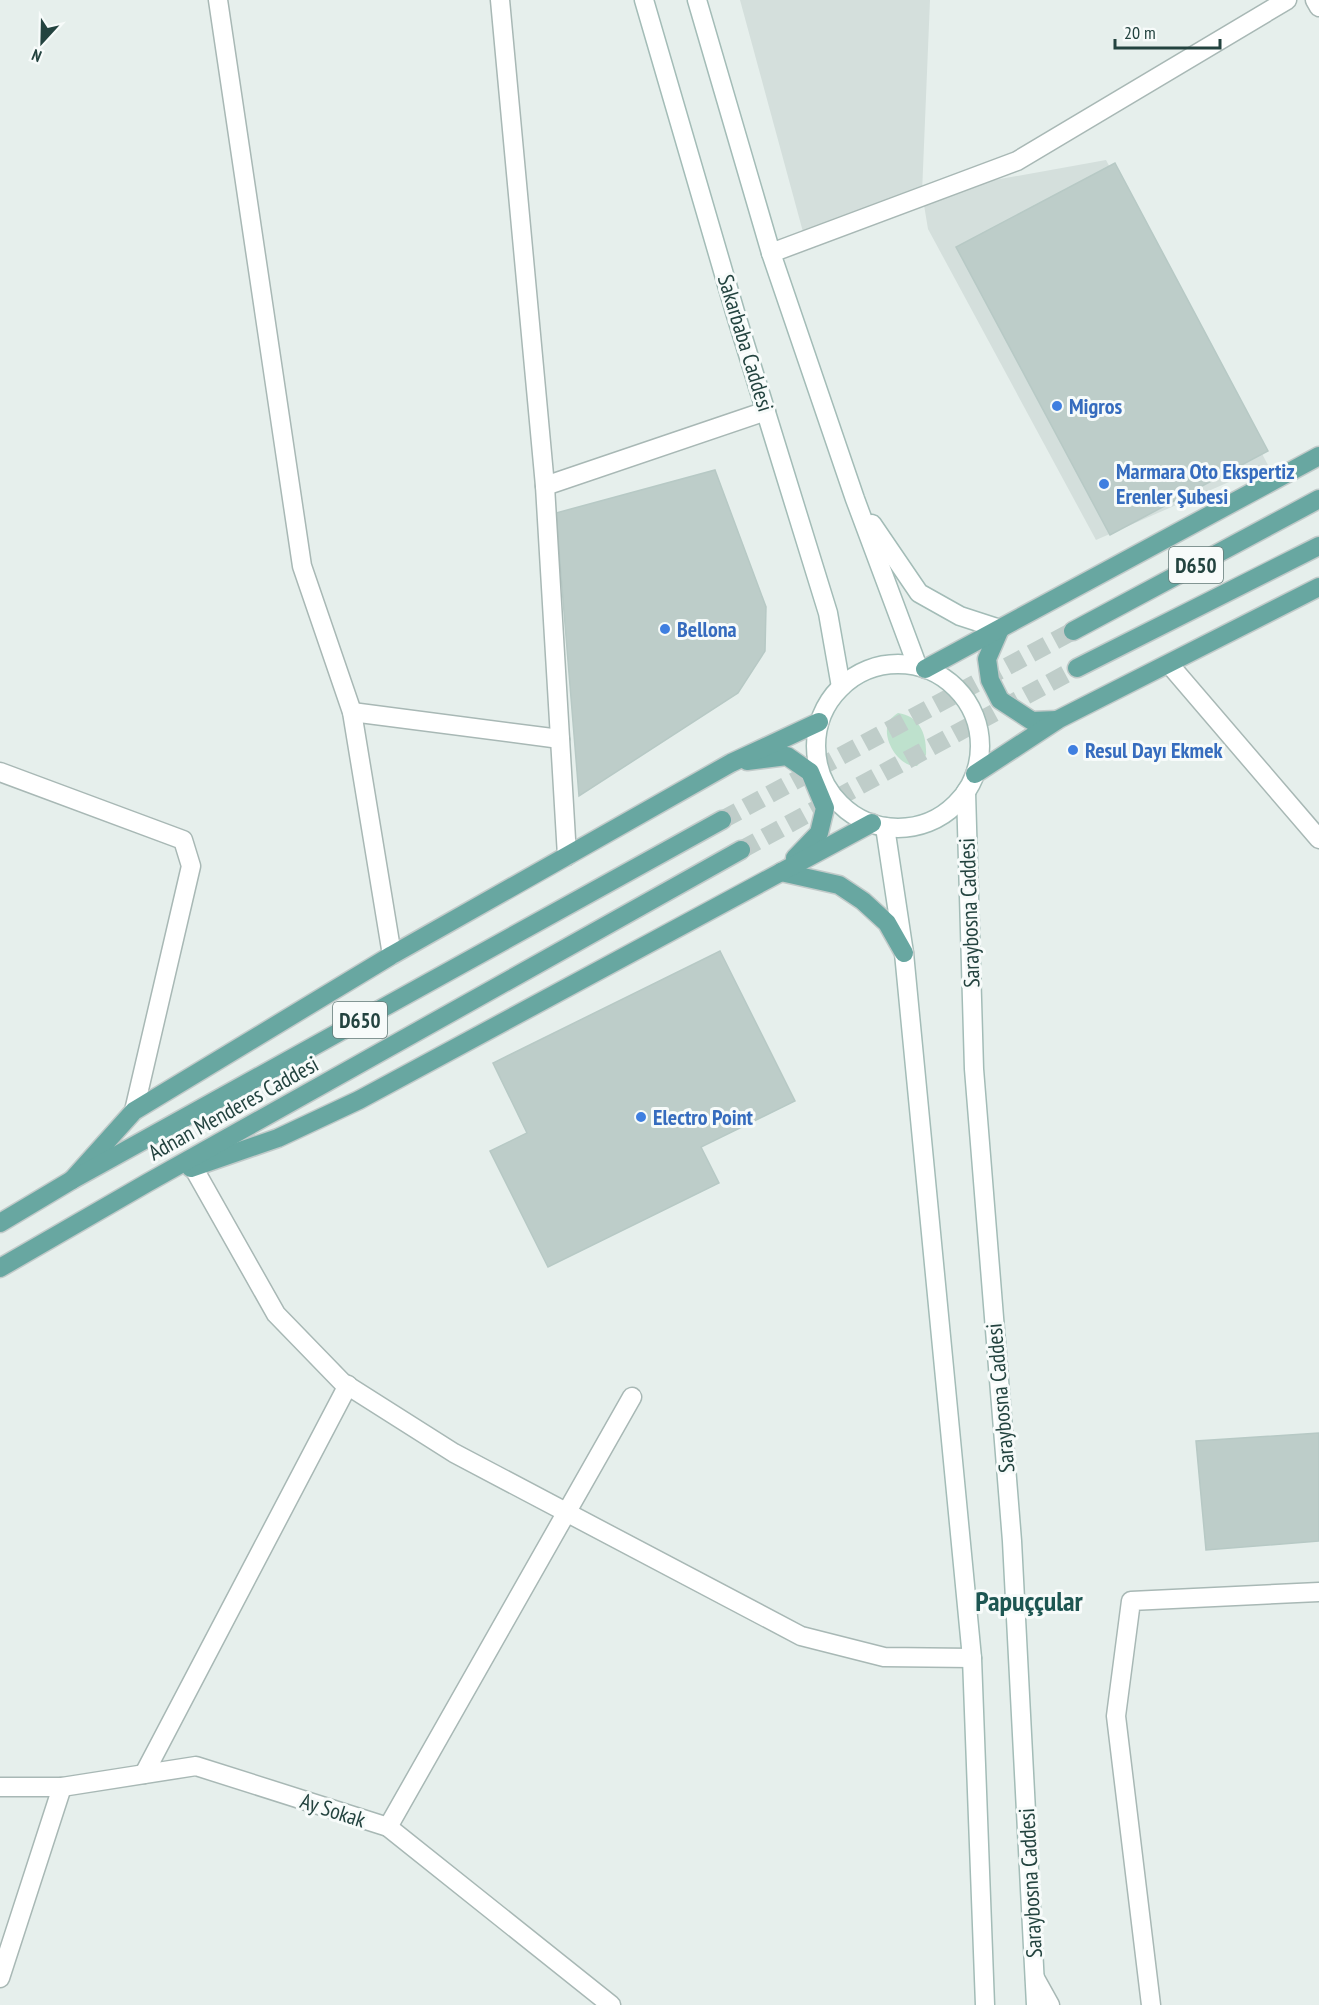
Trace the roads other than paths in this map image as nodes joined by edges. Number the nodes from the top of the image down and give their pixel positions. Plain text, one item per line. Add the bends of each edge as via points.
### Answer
1 (218, 0) edge
2 (500, 0) edge
3 (644, 0) edge
4 (697, 0) edge
5 (1287, 0) edge
6 (1315, 0) edge
7 (1319, 7) edge
8 (771, 253) junction
9 (766, 411) junction
10 (1319, 456) edge
11 (545, 486) junction
12 (855, 499) junction
13 (1319, 499) edge
14 (1319, 546) edge
15 (1319, 587) edge
16 (1000, 629) junction
17 (1073, 631) tunnel mouth
18 (1169, 664) junction
19 (921, 667) junction
20 (1077, 668) tunnel mouth
21 (841, 687) junction
22 (352, 712) junction
23 (1059, 719) junction
24 (819, 722) junction
25 (560, 739) junction
26 (731, 763) junction
27 (0, 772) edge
28 (975, 774) junction
29 (966, 792) junction
30 (722, 820) tunnel mouth
31 (878, 825) junction
32 (1319, 839) edge
33 (741, 850) tunnel mouth
34 (567, 856) junction
35 (781, 872) junction
36 (904, 953) junction
37 (392, 955) junction
38 (134, 1111) junction
39 (193, 1167) junction
40 (72, 1180) junction
41 (147, 1183) junction
42 (0, 1223) edge
43 (0, 1269) edge
44 (348, 1385) junction
45 (632, 1398) dead end
46 (568, 1512) junction
47 (1319, 1592) edge
48 (972, 1658) junction
49 (144, 1774) junction
50 (0, 1787) edge
51 (62, 1787) junction
52 (388, 1827) junction
53 (0, 1978) edge
54 (1035, 1978) junction
55 (610, 2005) edge
56 (985, 2005) edge
57 (1036, 2005) edge
58 (1050, 2005) edge
59 (1151, 2005) edge

1 - 22 street via 302,566
2 - 11 street
3 - 9 street, Sakarbaba Caddesi
4 - 8 street
5 - 8 street via 1017,161
6 - 7 street
8 - 12 street
9 - 11 street
9 - 21 street, Sakarbaba Caddesi via 828,613
10 - 16 main road
11 - 25 street
12 - 16 street via 919,593 960,616
12 - 19 street
13 - 17 main road, D650
14 - 20 main road
15 - 18 main road
16 - 19 main road
16 - 23 main road via 987,659 990,680 1000,700 1032,721
18 - 23 main road
18 - 32 street
19 - 21 street via 890,664 864,671
19 - 28 street via 943,676 963,695 976,719 981,747
21 - 24 street
22 - 25 street
22 - 37 street
23 - 28 main road
24 - 26 main road
24 - 31 street via 818,763 825,783 853,814
25 - 34 street
26 - 34 main road
26 - 35 main road via 787,756 810,772 825,808 819,833
27 - 38 street via 183,840 191,866
28 - 29 street
29 - 31 street via 951,809 930,821 908,827
29 - 54 street, Saraybosna Caddesi via 974,1069 1012,1541
30 - 40 main road, Adnan Menderes Caddesi / D650
31 - 35 main road
31 - 36 street
33 - 41 main road, Adnan Menderes Caddesi
34 - 37 main road
35 - 36 main road via 839,885 887,923
35 - 39 main road via 359,1100 278,1138
36 - 48 street
37 - 38 main road
38 - 40 main road
39 - 41 main road
39 - 44 street via 276,1314
40 - 42 main road, Adnan Menderes Caddesi / D650
41 - 43 main road, Adnan Menderes Caddesi
44 - 46 street via 454,1453
44 - 49 street
45 - 46 street
46 - 48 street via 801,1636 884,1657
46 - 52 street
47 - 59 street via 1131,1601 1116,1716
48 - 56 street
49 - 51 street, Ay Sokak
49 - 52 street, Ay Sokak via 196,1766
50 - 51 street, Ay Sokak
51 - 53 street
52 - 55 street, Ay Sokak
54 - 57 street, Saraybosna Caddesi
54 - 58 street

